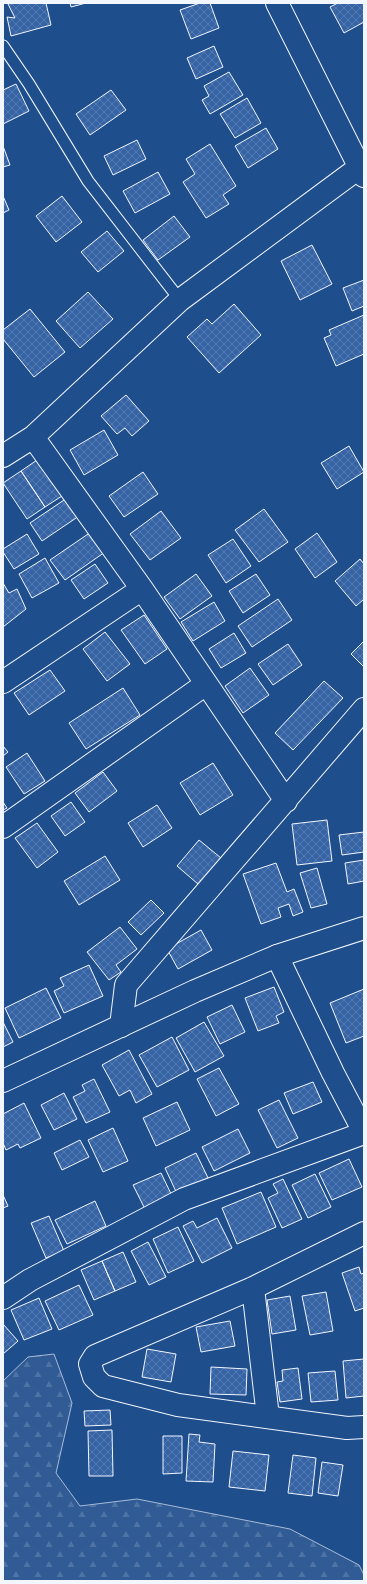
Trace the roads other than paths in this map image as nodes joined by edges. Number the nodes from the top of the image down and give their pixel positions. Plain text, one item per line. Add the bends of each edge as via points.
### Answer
1 (277, 3) edge
2 (3, 46) edge
3 (363, 169) edge
4 (180, 300) junction
5 (33, 437) junction
6 (3, 456) edge
7 (142, 589) junction
8 (3, 682) edge
9 (206, 684) junction
10 (364, 709) edge
11 (286, 801) junction
12 (3, 827) edge
13 (364, 928) edge
14 (276, 956) junction
15 (121, 1026) junction
16 (3, 1081) edge
17 (364, 1133) edge
18 (364, 1233) edge
19 (253, 1288) junction
20 (3, 1298) edge
21 (268, 1417) junction
22 (364, 1427) edge

1 - 3 street
2 - 4 lane via 88,181
3 - 4 street
4 - 5 street
5 - 6 street
5 - 7 street
7 - 8 street
7 - 9 street
9 - 11 street
9 - 12 street
10 - 11 street
11 - 15 street via 126,985
13 - 14 street
14 - 15 street
14 - 17 street
15 - 16 street
17 - 20 street via 184,1199 30,1280
18 - 19 street
19 - 21 street
19 - 21 street via 95,1356 90,1364 94,1377 103,1386 178,1405
21 - 22 street via 347,1428

